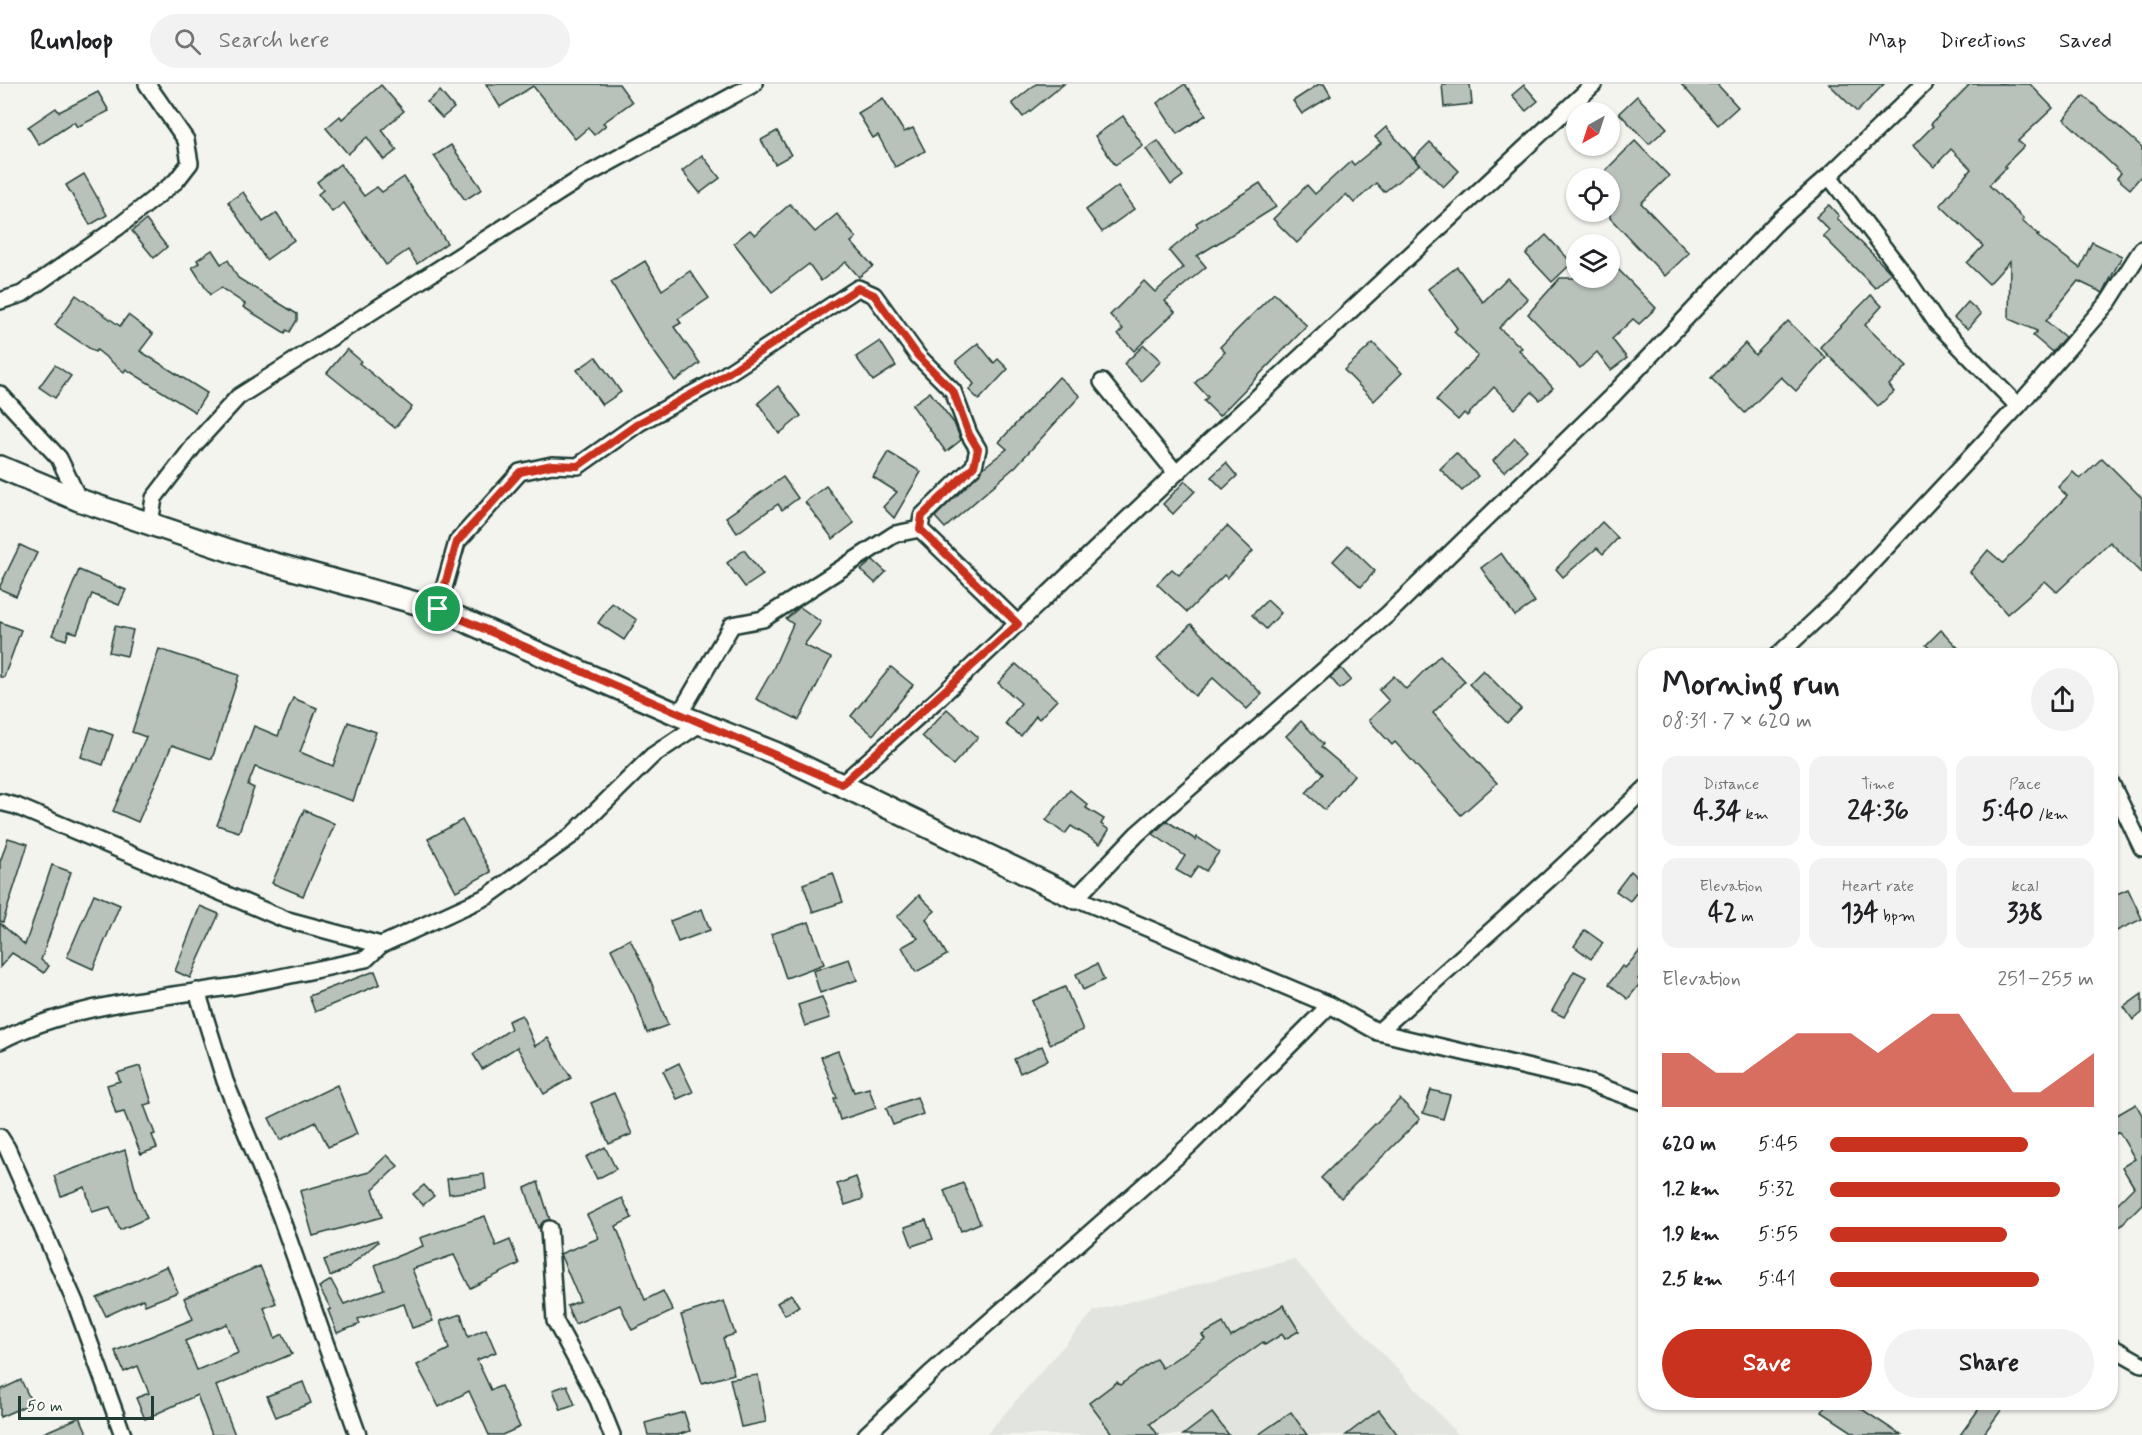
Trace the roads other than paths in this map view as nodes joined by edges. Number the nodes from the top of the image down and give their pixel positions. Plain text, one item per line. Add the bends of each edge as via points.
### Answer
1 (147, 84) edge
2 (754, 84) edge
3 (1594, 84) edge
4 (1924, 84) edge
5 (1829, 176) junction
6 (2142, 249) edge
7 (0, 301) edge
8 (1102, 382) dead end
9 (0, 394) edge
10 (2018, 406) junction
11 (0, 467) edge
12 (1176, 473) junction
13 (79, 500) junction
14 (150, 524) junction
15 (920, 529) junction
16 (438, 609) junction
17 (1018, 624) junction
18 (1785, 648) edge
19 (679, 715) junction
20 (701, 723) junction
21 (842, 784) junction
22 (1638, 796) edge
23 (2118, 798) edge
24 (0, 802) edge
25 (2142, 848) edge
26 (1076, 898) junction
27 (381, 945) junction
28 (197, 991) junction
29 (1330, 1005) junction
30 (1378, 1032) junction
31 (2, 1039) edge
32 (1638, 1100) edge
33 (0, 1137) edge
34 (549, 1228) dead end
35 (2118, 1350) edge
36 (2142, 1364) edge
37 (123, 1435) edge
38 (358, 1435) edge
39 (612, 1435) edge
40 (866, 1435) edge

1 - 7 street via 186,140 190,163 176,181 118,227 22,294
2 - 14 street via 583,177 238,397 154,498
3 - 12 street
4 - 5 street
5 - 10 street via 1936,322
5 - 26 street via 1777,222 1611,397 1388,614 1137,834
6 - 10 street via 2109,301
8 - 12 street
9 - 13 street via 59,459
10 - 18 street via 1838,598
11 - 13 street
12 - 17 street
13 - 14 street
14 - 16 street via 246,556
15 - 16 street via 922,516 974,466 978,449 953,391 918,356 874,295 858,288 714,382 639,423 578,466 552,465 520,472 457,542
15 - 17 street
15 - 19 street via 895,534 763,619 732,625
16 - 19 street
17 - 21 street
19 - 20 street
20 - 21 street
20 - 27 street via 652,756 571,836 488,896
21 - 26 street
22 - 30 street
23 - 25 street
24 - 27 street via 284,919
26 - 29 street
27 - 28 street via 366,959
28 - 31 street via 84,1012
28 - 38 street via 225,1082 280,1215
29 - 30 street
29 - 40 street via 1191,1144
30 - 32 street via 1581,1080
33 - 37 street via 75,1302
34 - 39 street via 555,1321 598,1400
35 - 36 street

